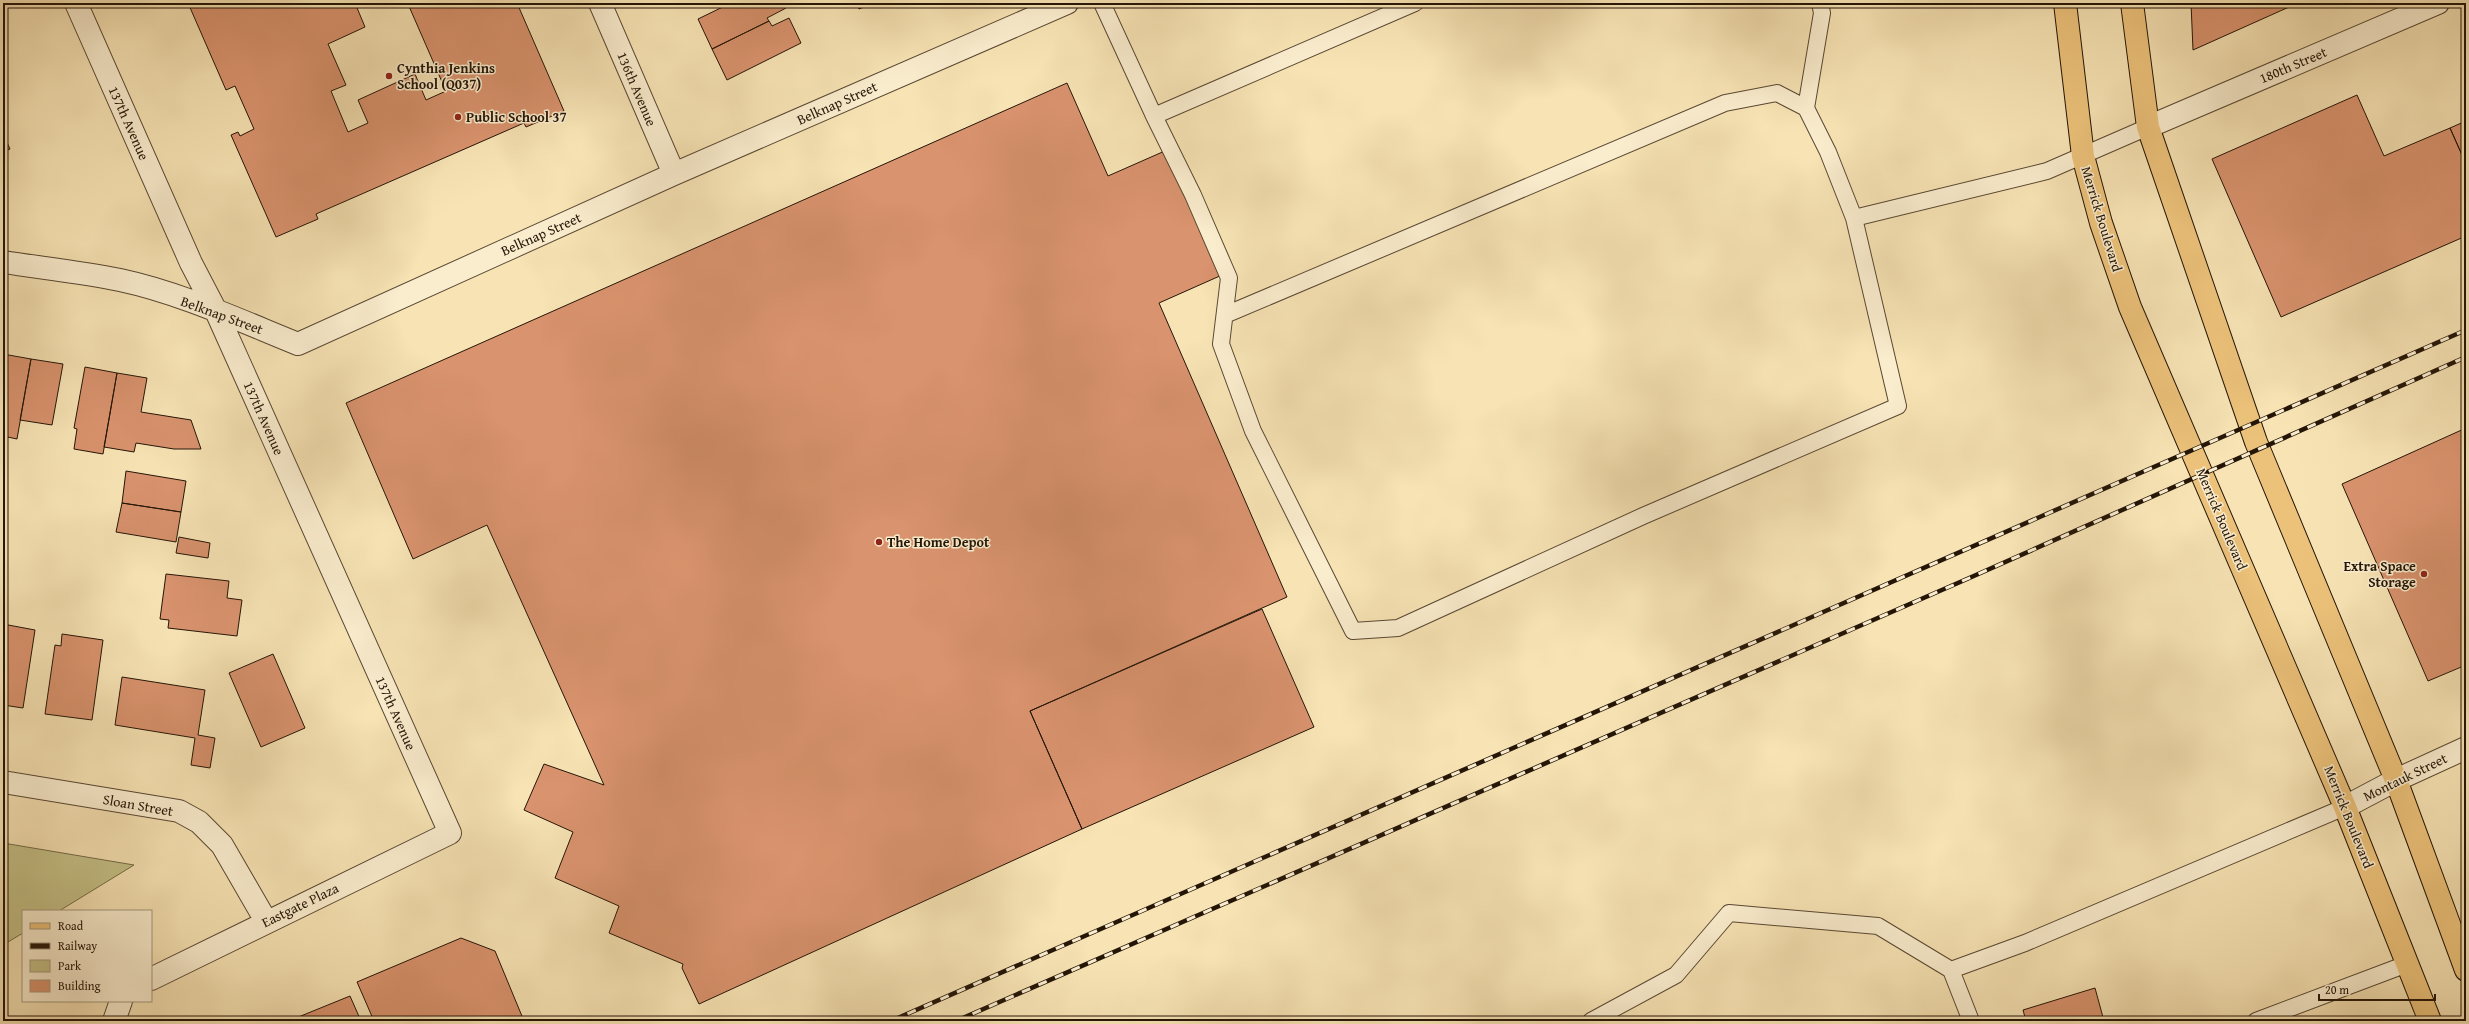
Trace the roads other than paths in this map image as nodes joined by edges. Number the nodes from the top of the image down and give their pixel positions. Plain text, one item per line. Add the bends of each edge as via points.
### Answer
1 (76, 3) edge
2 (600, 3) edge
3 (1067, 3) edge
4 (1102, 3) edge
5 (1415, 3) edge
6 (1820, 3) edge
7 (2065, 3) edge
8 (2132, 3) edge
9 (2438, 3) edge
10 (1806, 108) junction
11 (1154, 116) junction
12 (2148, 127) junction
13 (2083, 156) junction
14 (674, 174) junction
15 (1854, 218) junction
16 (3, 262) edge
17 (216, 311) junction
18 (1225, 315) junction
19 (2466, 748) edge
20 (2396, 780) junction
21 (3, 782) edge
22 (2345, 807) junction
23 (450, 833) joint
24 (266, 921) junction
25 (2407, 964) junction
26 (1951, 970) junction
27 (2466, 970) edge
28 (152, 978) edge
29 (121, 1002) edge
30 (114, 1021) edge
31 (1591, 1021) edge
32 (1971, 1021) edge
33 (2256, 1021) edge
34 (2430, 1021) edge

1 - 17 street, 137th Avenue via 191,263
2 - 14 street, 136th Avenue
3 - 14 street, Belknap Street
4 - 11 lane
5 - 11 lane
6 - 10 lane via 1822,13
7 - 13 main road, Merrick Boulevard
8 - 12 main road
9 - 12 street, 180th Street
10 - 15 lane via 1828,152
10 - 18 lane via 1777,93 1725,103
11 - 18 lane via 1193,195 1229,278
12 - 13 lane
12 - 20 main road via 2256,442
13 - 15 lane via 2047,170
13 - 22 main road, Merrick Boulevard via 2101,223 2130,307
14 - 17 street, Belknap Street via 298,344
15 - 18 lane via 1898,406 1643,516 1398,628 1353,631 1253,431 1221,344
16 - 17 street, Belknap Street via 120,280
17 - 23 street, 137th Avenue
19 - 20 street, Montauk Street
20 - 22 street, Montauk Street
20 - 27 main road
21 - 24 street, Sloan Street via 172,810 199,822 222,845
22 - 25 main road, Merrick Boulevard
22 - 26 lane via 2025,943
23 - 24 street, Eastgate Plaza
24 - 28 street, Eastgate Plaza
25 - 33 lane
25 - 34 main road, Merrick Boulevard
26 - 31 lane via 1878,926 1729,913 1676,975
26 - 32 lane
29 - 30 street

